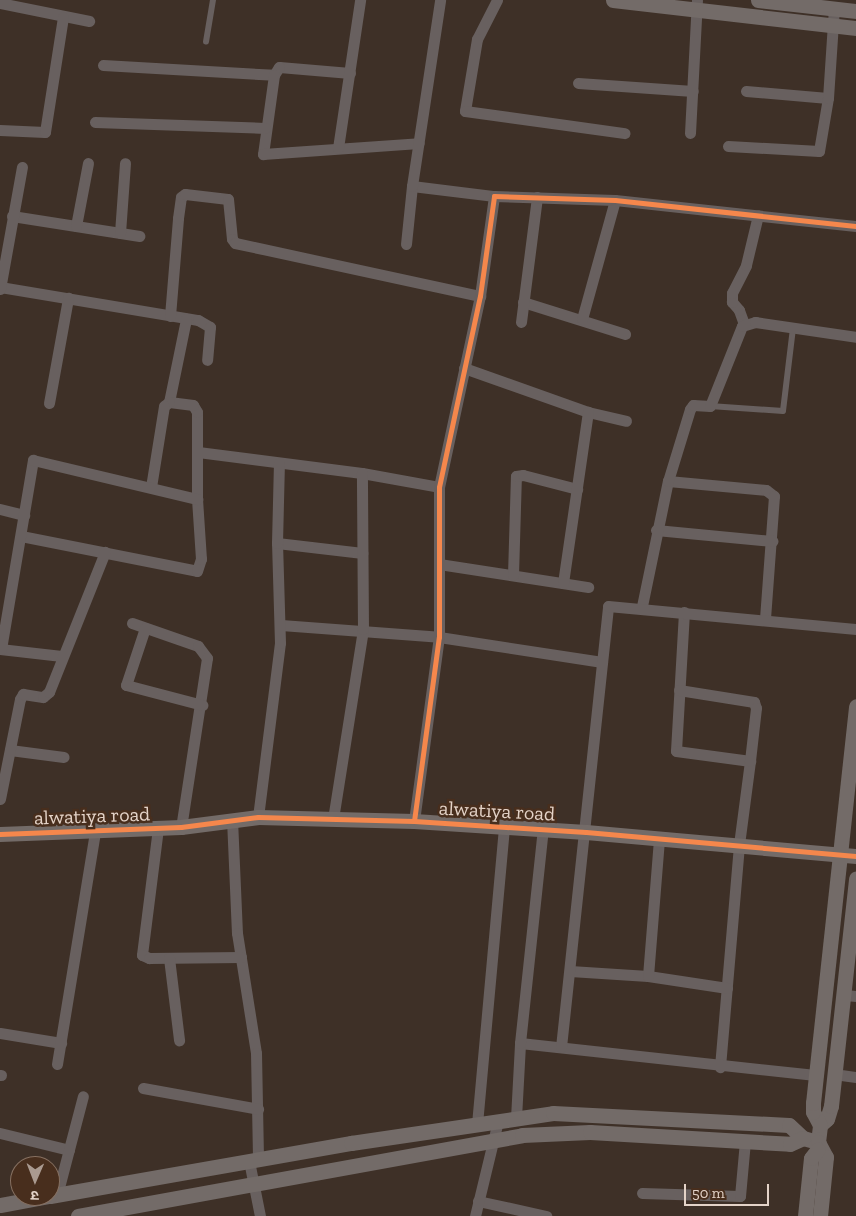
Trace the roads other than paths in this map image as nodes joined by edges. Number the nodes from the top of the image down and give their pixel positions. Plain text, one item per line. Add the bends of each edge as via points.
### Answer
1 (213, 0) edge
2 (360, 0) edge
3 (440, 0) edge
4 (497, 0) edge
5 (613, 0) edge
6 (758, 0) edge
7 (0, 3) edge
8 (697, 5) edge
9 (834, 7) junction
10 (856, 11) edge
11 (63, 17) junction
12 (90, 21) dead end
13 (832, 25) junction
14 (856, 28) edge
15 (206, 42) dead end
16 (103, 65) dead end
17 (350, 73) junction
18 (274, 75) junction
19 (578, 82) dead end
20 (693, 91) junction
21 (746, 92) dead end
22 (828, 98) junction
23 (95, 122) dead end
24 (265, 128) junction
25 (0, 130) edge
26 (624, 133) dead end
27 (690, 133) dead end
28 (419, 142) junction
29 (728, 146) dead end
30 (338, 148) junction
31 (88, 163) dead end
32 (126, 163) dead end
33 (22, 167) dead end
34 (412, 186) junction
35 (494, 196) junction
36 (537, 197) junction
37 (615, 200) junction
38 (758, 215) junction
39 (12, 216) junction
40 (76, 226) junction
41 (856, 226) edge
42 (120, 233) junction
43 (139, 236) dead end
44 (406, 244) dead end
45 (0, 288) edge
46 (480, 296) junction
47 (68, 298) junction
48 (523, 302) junction
49 (170, 316) junction
50 (186, 318) junction
51 (582, 319) junction
52 (520, 322) dead end
53 (744, 324) junction
54 (793, 328) junction
55 (625, 334) dead end
56 (856, 337) edge
57 (207, 360) dead end
58 (464, 368) junction
59 (48, 402) dead end
60 (169, 402) junction
61 (710, 406) junction
62 (588, 412) junction
63 (626, 421) dead end
64 (198, 452) junction
65 (279, 463) junction
66 (362, 473) junction
67 (668, 481) junction
68 (151, 487) junction
69 (439, 487) junction
70 (577, 489) junction
71 (197, 500) junction
72 (0, 509) edge
73 (24, 515) junction
74 (656, 530) junction
75 (21, 536) junction
76 (772, 542) junction
77 (277, 543) junction
78 (105, 552) junction
79 (362, 554) junction
80 (439, 564) junction
81 (513, 575) junction
82 (563, 583) junction
83 (588, 587) dead end
84 (642, 606) junction
85 (684, 612) junction
86 (765, 618) junction
87 (132, 623) dead end
88 (281, 625) junction
89 (145, 628) junction
90 (362, 629) junction
91 (856, 629) edge
92 (438, 638) junction
93 (0, 649) edge
94 (62, 656) junction
95 (602, 662) junction
96 (679, 690) junction
97 (202, 705) junction
98 (856, 706) edge
99 (10, 750) junction
100 (64, 757) dead end
101 (750, 761) junction
102 (0, 798) edge
103 (258, 817) junction
104 (232, 819) junction
105 (333, 820) junction
106 (414, 821) junction
107 (181, 827) junction
108 (158, 828) junction
109 (504, 828) junction
110 (543, 829) junction
111 (96, 830) junction
112 (586, 832) junction
113 (0, 834) edge
114 (659, 838) junction
115 (739, 845) junction
116 (849, 855) edge
117 (856, 878) edge
118 (853, 921) edge
119 (168, 958) junction
120 (241, 958) junction
121 (570, 971) junction
122 (648, 976) junction
123 (726, 988) junction
124 (851, 996) edge
125 (0, 1033) edge
126 (179, 1040) dead end
127 (60, 1043) junction
128 (520, 1043) junction
129 (561, 1047) junction
130 (57, 1064) dead end
131 (720, 1067) junction
132 (834, 1074) junction
133 (815, 1075) junction
134 (856, 1077) edge
135 (143, 1088) dead end
136 (83, 1096) dead end
137 (258, 1109) junction
138 (654, 1117) junction
139 (516, 1118) junction
140 (498, 1120) junction
141 (477, 1124) junction
142 (820, 1125) junction
143 (0, 1133) edge
144 (654, 1136) junction
145 (803, 1138) junction
146 (494, 1140) junction
147 (745, 1141) junction
148 (818, 1146) junction
149 (69, 1150) junction
150 (254, 1160) junction
151 (60, 1174) edge
152 (254, 1183) junction
153 (642, 1193) dead end
154 (60, 1195) edge
155 (478, 1201) junction
156 (78, 1216) edge
157 (260, 1216) edge
158 (475, 1216) edge
159 (546, 1216) edge
160 (806, 1216) edge
161 (820, 1216) edge

1 - 15 lane
2 - 17 street
3 - 28 street
4 - 26 street via 477,39 465,111
5 - 8 street
6 - 9 street
7 - 11 street
8 - 13 street
8 - 20 street
9 - 10 street
9 - 13 street
11 - 12 street
11 - 25 street via 45,132
13 - 14 street
13 - 22 street
16 - 18 street
17 - 18 street via 282,66
17 - 30 street
18 - 24 street
19 - 20 street
20 - 27 street
21 - 22 street
22 - 29 street via 821,148 816,154
23 - 24 street
24 - 30 street via 262,151 266,154
28 - 30 street
28 - 34 street
31 - 40 street
32 - 42 street
33 - 39 street
34 - 35 street
34 - 44 street
35 - 36 street
35 - 46 street
36 - 37 street
36 - 48 street
37 - 38 street
37 - 51 street
38 - 41 street
38 - 53 street via 746,265 732,293 732,302 742,315
39 - 40 street
39 - 45 street
40 - 42 street
42 - 43 street
45 - 47 street
46 - 49 street via 235,243 228,199 185,194 181,197 178,218
46 - 58 street
47 - 49 street
47 - 59 street
48 - 51 street
48 - 52 street
49 - 50 street
50 - 57 street via 210,327
50 - 60 street
51 - 55 street
53 - 54 street via 755,322
53 - 61 street
54 - 56 street
54 - 61 lane via 783,411
58 - 62 street
58 - 69 street
60 - 64 street via 196,408
60 - 68 street via 164,406
61 - 67 street via 691,406
62 - 63 street
62 - 70 street
64 - 65 street
64 - 71 street
65 - 66 street
65 - 77 street
66 - 69 street
66 - 79 street
67 - 74 street
67 - 76 street via 771,492 776,503
68 - 71 street
68 - 73 street via 36,459 31,463
69 - 80 street
70 - 81 street via 523,474 516,476
70 - 82 street
71 - 78 street via 201,559 198,571
72 - 73 street
73 - 75 street
74 - 76 street
74 - 84 street
75 - 78 street
75 - 93 street
76 - 86 street
77 - 79 street
77 - 88 street
78 - 94 street
79 - 90 street
80 - 81 street
80 - 92 street
81 - 82 street
82 - 83 street
84 - 85 street
84 - 95 street via 608,606
85 - 86 street
85 - 96 street
86 - 91 street
87 - 89 street
88 - 90 street
88 - 103 street
89 - 97 street via 204,650 207,658
89 - 97 street via 126,685
90 - 92 street
90 - 105 street
92 - 95 street
92 - 106 street
93 - 94 street
94 - 99 street via 47,695 22,696
95 - 112 street
96 - 101 street via 754,702
96 - 101 street via 676,751
97 - 107 street
98 - 116 street
99 - 100 street
99 - 102 street
101 - 115 street
103 - 104 street, alwatiya road
103 - 105 street, alwatiya road
104 - 107 street, alwatiya road
104 - 120 street
105 - 106 street, alwatiya road
106 - 109 street, alwatiya road
107 - 108 street, alwatiya road
108 - 111 street, alwatiya road
108 - 119 street via 142,955
109 - 110 street, alwatiya road
109 - 141 street
110 - 112 street, alwatiya road
110 - 128 street
111 - 113 street, alwatiya road
111 - 127 street
112 - 114 street, alwatiya road
112 - 121 street
114 - 115 street, alwatiya road
114 - 122 street
115 - 116 street, alwatiya road
115 - 123 street
116 - 133 street
117 - 118 street
118 - 124 street
119 - 120 street
119 - 126 street
120 - 137 street via 252,1021
121 - 122 street
121 - 129 street
122 - 123 street
123 - 131 street
124 - 132 street
125 - 127 street
127 - 130 street
128 - 129 street
128 - 139 street
129 - 131 street
131 - 133 street
132 - 134 street
132 - 142 street via 830,1113
133 - 142 street via 813,1112
135 - 137 street
136 - 149 street
137 - 150 street
138 - 139 street via 553,1113
138 - 144 street
138 - 145 street via 789,1125
139 - 140 street
140 - 141 street
140 - 146 street
141 - 150 street
142 - 148 street
143 - 149 street
144 - 146 street via 590,1132 522,1135
144 - 147 street
145 - 147 street via 790,1144
145 - 148 street
146 - 152 street
146 - 155 street
147 - 153 street via 740,1196
148 - 160 street via 811,1158
148 - 161 street via 826,1156
149 - 151 street
150 - 152 street
150 - 154 street
152 - 156 street
152 - 157 street
155 - 158 street
155 - 159 street

